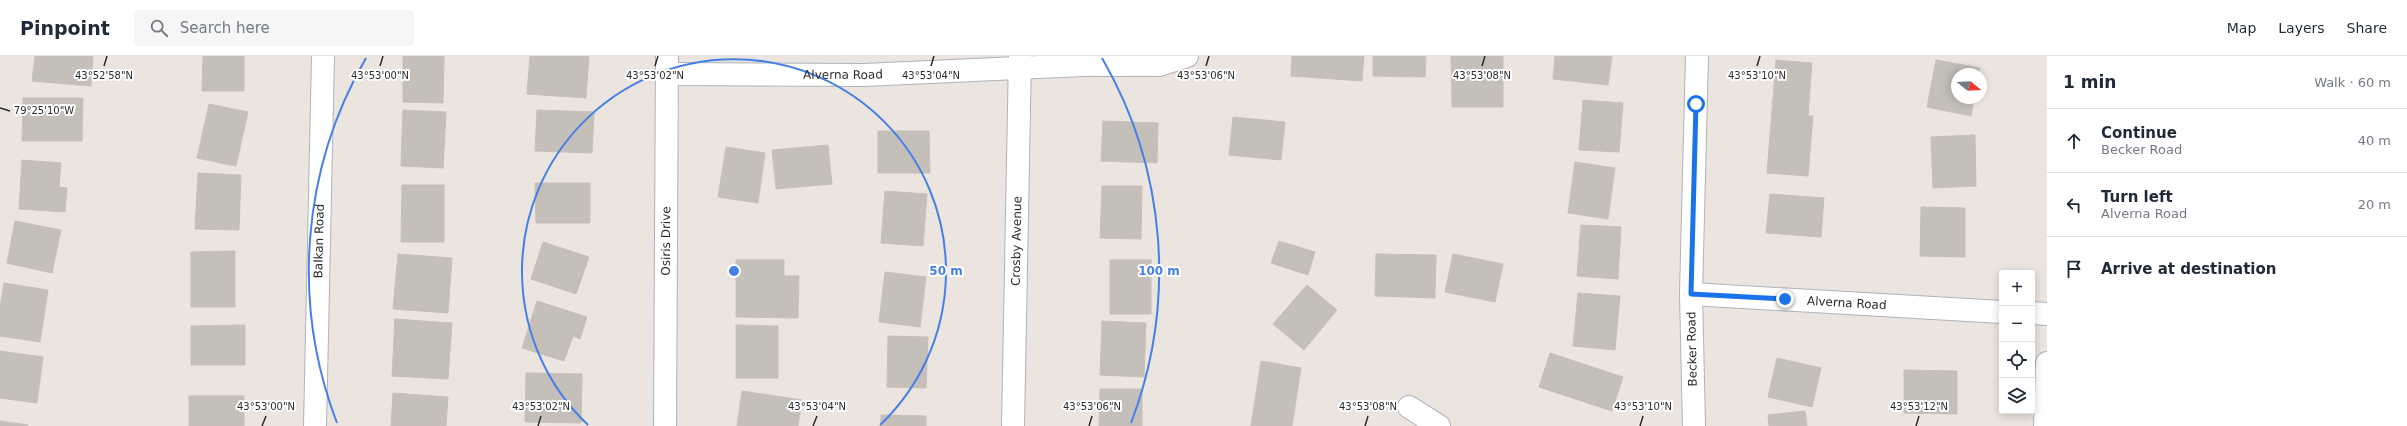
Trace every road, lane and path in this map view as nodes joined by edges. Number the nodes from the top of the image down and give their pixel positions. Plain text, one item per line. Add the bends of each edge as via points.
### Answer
1 (323, 56) edge
2 (1187, 56) edge
3 (1697, 56) edge
4 (1020, 62) edge
5 (666, 65) edge
6 (1691, 294) junction
7 (1999, 312) edge
8 (2035, 313) edge
9 (2047, 314) edge
10 (2047, 362) edge
11 (1410, 408) dead end
12 (315, 426) edge
13 (665, 426) edge
14 (1013, 426) edge
15 (1439, 426) edge
16 (1694, 426) edge
17 (2045, 426) edge

1 - 12 street, Balkan Road
2 - 4 street, Alverna Road via 1159,65
3 - 6 street, Becker Road
4 - 5 street, Alverna Road via 864,75
4 - 14 street, Crosby Avenue
5 - 13 street, Osiris Drive
6 - 7 street, Alverna Road
6 - 16 street, Becker Road
8 - 9 street
10 - 17 street
11 - 15 street

